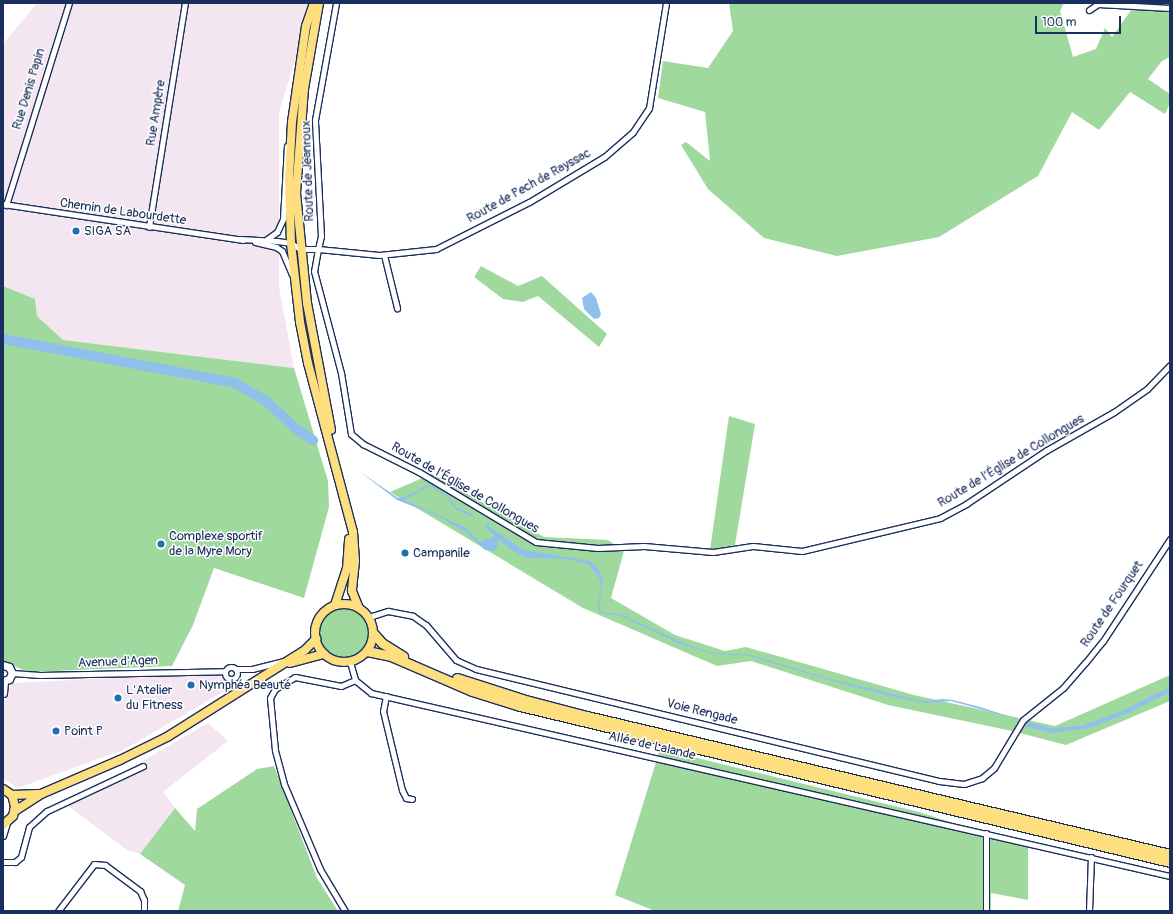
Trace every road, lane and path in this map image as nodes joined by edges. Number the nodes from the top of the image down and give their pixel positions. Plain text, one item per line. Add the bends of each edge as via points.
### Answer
1 (69, 3) edge
2 (185, 3) edge
3 (314, 3) edge
4 (319, 3) edge
5 (336, 3) edge
6 (666, 3) edge
7 (1170, 8) edge
8 (1089, 10) dead end
9 (291, 126) junction
10 (4, 205) edge
11 (149, 227) junction
12 (240, 239) junction
13 (290, 243) junction
14 (300, 249) junction
15 (318, 249) junction
16 (384, 255) junction
17 (295, 287) junction
18 (397, 308) dead end
19 (1170, 365) edge
20 (351, 434) joint
21 (339, 475) junction
22 (347, 510) junction
23 (1170, 540) edge
24 (335, 605) junction
25 (359, 608) junction
26 (369, 617) junction
27 (373, 633) junction
28 (316, 639) junction
29 (367, 651) junction
30 (324, 654) junction
31 (290, 659) junction
32 (350, 662) junction
33 (3, 665) edge
34 (277, 668) junction
35 (236, 669) junction
36 (224, 671) junction
37 (12, 673) junction
38 (355, 680) junction
39 (4, 681) edge
40 (3, 693) edge
41 (386, 696) junction
42 (143, 766) dead end
43 (994, 768) joint
44 (3, 789) edge
45 (41, 794) junction
46 (12, 795) junction
47 (412, 799) dead end
48 (15, 811) junction
49 (5, 824) edge
50 (986, 833) junction
51 (3, 836) edge
52 (1170, 854) edge
53 (1091, 857) junction
54 (3, 862) edge
55 (1170, 862) edge
56 (1170, 876) edge
57 (58, 911) edge
58 (144, 911) edge
59 (345, 911) edge
60 (986, 911) edge
61 (1089, 911) edge

1 - 10 street, Rue Denis Papin
2 - 11 street, Rue Ampère
3 - 9 main road via 306,26
4 - 14 main road via 304,89 296,165
5 - 15 street, Route de Jeanroux via 315,120 321,236
6 - 16 street, Route de Pech de Rayssac via 649,108 640,125 616,147 530,202 436,249
7 - 8 street via 1098,4
9 - 12 street via 287,139 281,225 269,238
9 - 13 main road
10 - 11 street, Chemin de Labourdette
11 - 12 street, Chemin de Labourdette
12 - 13 street
12 - 17 street via 276,246 282,251 288,261
13 - 14 street
13 - 17 main road
14 - 15 street
14 - 21 main road via 307,303
15 - 16 street, Route de Pech de Rayssac
15 - 20 street, Route de Jeanroux via 314,271 341,373
16 - 18 street
17 - 21 main road via 308,363
19 - 20 street, Route de l’Église de Collongues via 1147,389 1114,412 1047,450 966,504 940,518 802,551 754,546 713,552 644,546 598,548 536,542 418,472 364,444
21 - 22 main road
22 - 24 main road via 349,548 346,569
22 - 25 main road via 354,547 352,591
23 - 43 street, Route de Fourquet via 1103,641 1063,688 1024,720
24 - 25 main road
24 - 28 main road via 321,616 316,624
25 - 26 main road
26 - 27 main road
26 - 43 street, Voie Rengade via 394,611 419,619 456,660 476,669 949,783 973,782
27 - 29 main road
27 - 52 highway via 382,642 411,659 478,686 522,699
28 - 30 main road
28 - 31 main road
29 - 32 main road
29 - 55 highway via 391,656 466,688 520,706
30 - 32 main road via 337,662
30 - 34 main road
31 - 34 main road
31 - 35 street via 252,669
32 - 38 street
33 - 37 main road via 9,667
34 - 45 main road via 167,737
35 - 36 street via 228,667
35 - 36 street via 235,677 230,679
36 - 37 street, Avenue d'Agen via 40,675
37 - 39 main road via 10,678
38 - 41 street, Allée de Lalande via 365,690
38 - 59 street via 341,686 295,677 275,689 270,698 275,750 284,784 322,874
39 - 40 main road
41 - 47 street via 383,711 402,790 406,798
41 - 50 street, Allée de Lalande
42 - 54 street via 46,811 29,827 21,857 15,862
44 - 46 main road
45 - 46 main road
45 - 48 main road
46 - 48 main road
48 - 49 main road
49 - 51 street
50 - 53 street, Allée de Lalande
50 - 60 street
53 - 56 street, Allée de Lalande
53 - 61 street
57 - 58 street via 94,864 105,865 140,891 144,900

